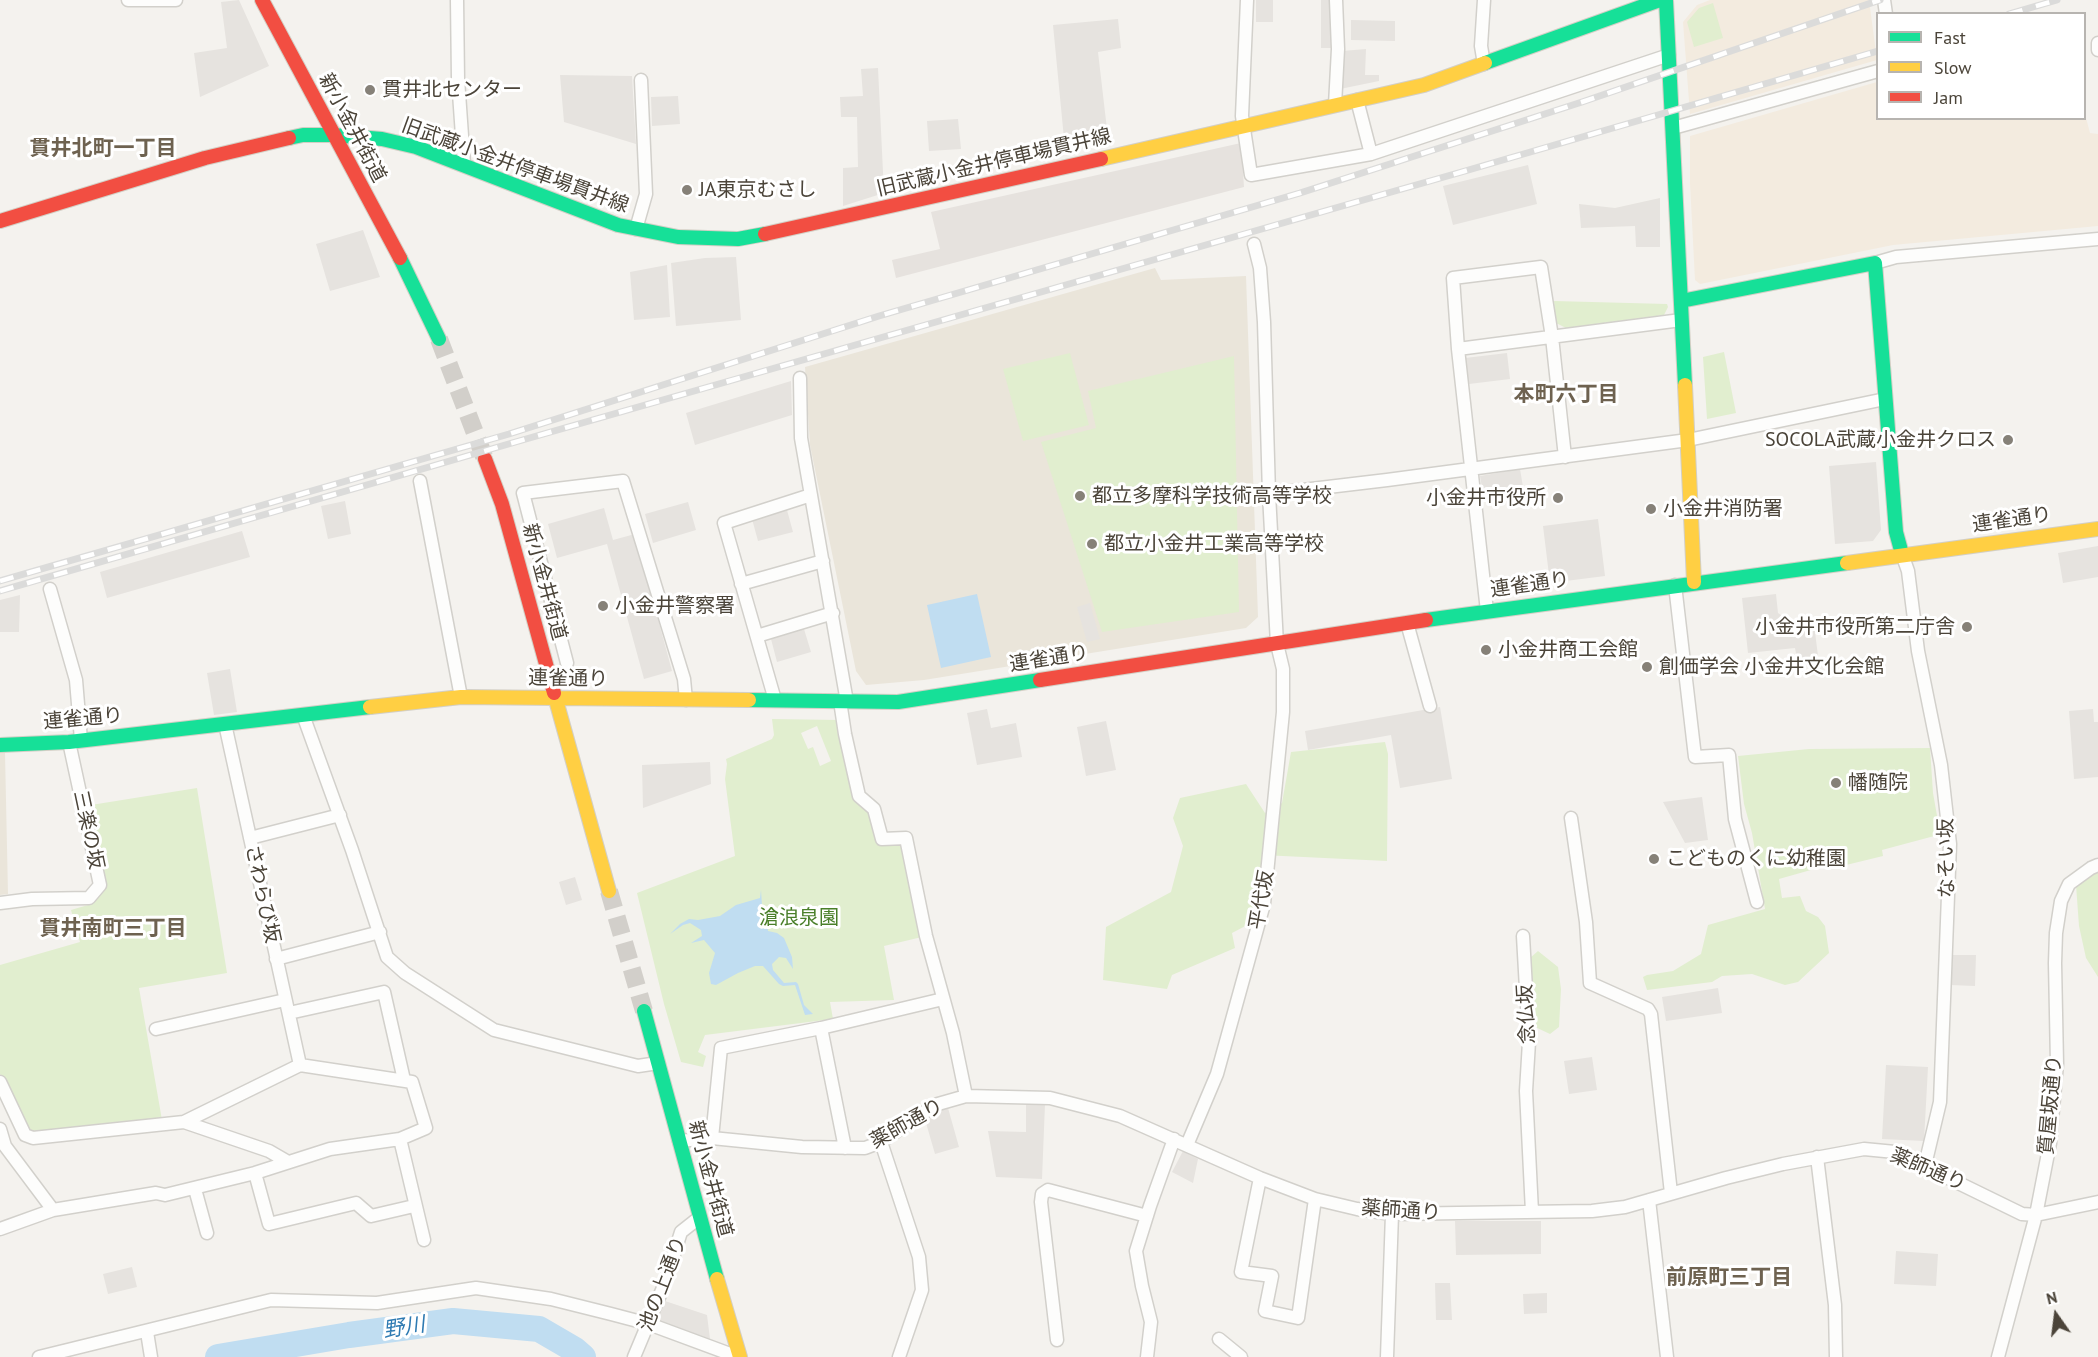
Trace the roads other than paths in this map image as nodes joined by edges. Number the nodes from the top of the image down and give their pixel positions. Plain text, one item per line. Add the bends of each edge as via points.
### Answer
1 (128, 0) edge
2 (176, 0) edge
3 (262, 0) edge
4 (457, 0) edge
5 (1248, 0) edge
6 (1336, 0) edge
7 (1484, 0) edge
8 (1660, 0) edge
9 (1666, 0) edge
10 (2098, 43) edge
11 (2098, 50) edge
12 (1669, 55) junction
13 (1484, 64) junction
14 (1876, 72) edge
15 (641, 80) dead end
16 (1357, 100) junction
17 (1335, 105) junction
18 (1243, 127) junction
19 (1673, 128) junction
20 (333, 135) junction
21 (1371, 154) junction
22 (464, 164) junction
23 (0, 221) edge
24 (636, 229) junction
25 (2098, 239) edge
26 (1254, 244) dead end
27 (1875, 263) junction
28 (1681, 301) junction
29 (1681, 320) junction
30 (1552, 337) junction
31 (439, 339) tunnel mouth
32 (1458, 349) junction
33 (800, 378) dead end
34 (1885, 399) junction
35 (1688, 440) junction
36 (1565, 458) junction
37 (485, 459) tunnel mouth
38 (1472, 469) junction
39 (420, 481) dead end
40 (1269, 494) junction
41 (811, 495) junction
42 (2098, 529) edge
43 (1902, 554) junction
44 (823, 561) junction
45 (1694, 582) junction
46 (741, 584) junction
47 (1675, 585) junction
48 (50, 589) dead end
49 (1487, 611) junction
50 (833, 613) junction
51 (1407, 623) junction
52 (757, 636) junction
53 (1277, 644) junction
54 (567, 663) dead end
55 (461, 697) junction
56 (555, 698) junction
57 (686, 700) junction
58 (775, 700) junction
59 (844, 701) junction
60 (1430, 706) dead end
61 (303, 715) junction
62 (225, 724) junction
63 (75, 741) junction
64 (0, 745) edge
65 (340, 815) junction
66 (1571, 818) dead end
67 (250, 838) junction
68 (2098, 865) edge
69 (609, 891) tunnel mouth
70 (1756, 902) dead end
71 (0, 903) edge
72 (380, 932) junction
73 (1523, 936) dead end
74 (276, 959) junction
75 (943, 999) junction
76 (285, 1000) junction
77 (644, 1011) tunnel mouth
78 (289, 1013) junction
79 (821, 1028) junction
80 (156, 1029) dead end
81 (658, 1063) junction
82 (300, 1065) junction
83 (404, 1080) junction
84 (0, 1082) edge
85 (966, 1096) junction
86 (184, 1122) junction
87 (0, 1129) edge
88 (712, 1138) junction
89 (400, 1139) junction
90 (1174, 1139) junction
91 (679, 1141) junction
92 (881, 1142) junction
93 (1187, 1145) junction
94 (845, 1148) junction
95 (1817, 1157) junction
96 (288, 1162) junction
97 (1925, 1165) junction
98 (255, 1173) junction
99 (1260, 1178) junction
100 (195, 1188) junction
101 (1671, 1193) junction
102 (1315, 1199) junction
103 (1648, 1200) junction
104 (2098, 1202) edge
105 (414, 1206) junction
106 (53, 1210) junction
107 (1532, 1212) junction
108 (1392, 1214) junction
109 (2036, 1215) junction
110 (1147, 1216) junction
111 (700, 1217) junction
112 (0, 1229) edge
113 (207, 1233) dead end
114 (424, 1240) dead end
115 (649, 1324) junction
116 (147, 1332) junction
117 (1219, 1339) dead end
118 (1057, 1340) dead end
119 (39, 1357) edge
120 (151, 1357) edge
121 (634, 1357) edge
122 (739, 1357) edge
123 (899, 1357) edge
124 (1147, 1357) edge
125 (1240, 1357) edge
126 (1387, 1357) edge
127 (1667, 1357) edge
128 (1836, 1357) edge
129 (1998, 1357) edge

1 - 2 street
3 - 20 main road, 新小金井街道
4 - 22 street
5 - 18 street
6 - 17 street
7 - 13 street
8 - 13 main road, 旧武蔵小金井停車場貫井線
9 - 12 main road
10 - 11 street
12 - 19 main road
12 - 21 street
13 - 16 main road, 旧武蔵小金井停車場貫井線 via 1424,85
14 - 19 street
15 - 24 street via 646,194
16 - 17 main road, 旧武蔵小金井停車場貫井線
16 - 21 street
17 - 18 main road, 旧武蔵小金井停車場貫井線
18 - 21 street via 1251,175
18 - 24 main road, 旧武蔵小金井停車場貫井線 via 738,239 678,237
19 - 28 main road
20 - 22 main road, 旧武蔵小金井停車場貫井線 via 397,142
20 - 23 main road, 旧武蔵小金井停車場貫井線 via 303,135 243,147
20 - 31 main road, 新小金井街道 via 415,286
22 - 24 main road, 旧武蔵小金井停車場貫井線
25 - 27 street
26 - 40 street, 平代坂 via 1264,322
27 - 28 main road
27 - 34 main road
28 - 29 main road
29 - 30 street
29 - 35 main road
30 - 32 street
30 - 32 street via 1541,267 1453,278
30 - 36 street
32 - 38 street
33 - 41 street via 801,438
34 - 35 street
34 - 43 main road via 1896,532
35 - 36 street
35 - 45 main road
36 - 38 street
37 - 56 main road, 新小金井街道 via 502,504
38 - 40 street
38 - 49 street
39 - 55 street
40 - 53 street, 平代坂
41 - 44 street
41 - 46 street via 724,523
42 - 43 main road, 連雀通り
43 - 45 main road, 連雀通り
43 - 97 street, なそい坂 via 1941,765 1950,844 1940,1102
44 - 46 street
44 - 50 street
45 - 47 main road, 連雀通り
46 - 52 street
47 - 49 main road, 連雀通り
47 - 70 street via 1695,757 1729,755 1735,819
48 - 63 street via 76,680
49 - 51 main road, 連雀通り
50 - 52 street
50 - 59 street
51 - 53 main road, 連雀通り
51 - 60 street
52 - 58 street
53 - 59 main road, 連雀通り via 898,702
53 - 93 street, 平代坂 via 1283,669 1283,712 1264,904 1217,1074
54 - 57 street via 523,493 624,481 684,679
55 - 56 main road, 連雀通り
55 - 61 main road, 連雀通り
56 - 57 main road, 連雀通り
56 - 69 main road, 新小金井街道
57 - 58 main road, 連雀通り
58 - 59 main road, 連雀通り
59 - 75 street via 845,734 859,796 874,809 882,839 906,838
61 - 62 main road, 連雀通り
61 - 65 street
62 - 63 main road, 連雀通り
62 - 67 street, さわらび坂
63 - 64 main road, 連雀通り
63 - 71 street, 三楽の坂 via 100,885 89,898
65 - 67 street
65 - 72 street
66 - 101 street via 1586,922 1590,983 1648,1009 1651,1014
67 - 74 street, さわらび坂
68 - 109 street, 質屋坂通り via 2069,884 2061,901 2055,963 2057,1064 2050,1143
72 - 74 street
72 - 81 street via 387,957 405,973 494,1030 638,1066
73 - 107 street, 念仏坂
74 - 76 street, さわらび坂
75 - 79 street
75 - 85 street
76 - 78 street, さわらび坂
76 - 80 street
77 - 81 main road, 新小金井街道
78 - 82 street, さわらび坂
78 - 83 street via 384,992
79 - 88 street via 721,1048
79 - 94 street
81 - 91 main road, 新小金井街道
82 - 83 street
82 - 86 street
83 - 89 street via 412,1082 415,1088 426,1128
84 - 86 street via 25,1135 33,1138
85 - 90 street, 薬師通り via 1050,1098 1120,1116
85 - 92 street, 薬師通り via 939,1104
86 - 96 street via 269,1151
87 - 106 street via 5,1146
88 - 91 street, 薬師通り
88 - 94 street, 薬師通り
89 - 96 street via 330,1149
89 - 105 street
90 - 93 street, 薬師通り
90 - 110 street
91 - 111 main road, 新小金井街道
92 - 94 street, 薬師通り via 865,1148
92 - 123 street via 918,1257 922,1290
93 - 99 street, 薬師通り
95 - 97 street, 薬師通り via 1864,1149 1895,1152
95 - 101 street, 薬師通り
95 - 128 street via 1835,1305
96 - 98 street
97 - 109 street, 薬師通り via 2022,1214
98 - 100 street
98 - 105 street via 269,1224 356,1203 371,1216
99 - 102 street, 薬師通り
99 - 102 street via 1241,1272 1272,1276 1265,1311 1298,1318
100 - 106 street
100 - 113 street
101 - 103 street, 薬師通り
102 - 108 street, 薬師通り
103 - 107 street, 薬師通り via 1625,1208
103 - 127 street
104 - 109 street, 薬師通り
105 - 114 street
106 - 112 street
107 - 108 street, 薬師通り
108 - 126 street
109 - 129 street, 質屋坂通り
110 - 118 street via 1048,1190 1042,1194
110 - 124 street via 1136,1251 1150,1322
111 - 115 street, 池の上通り via 681,1232
111 - 122 main road, 新小金井街道
115 - 116 street via 551,1299 476,1288 377,1303 272,1300
115 - 121 street, 池の上通り
115 - 122 street
116 - 119 street
116 - 120 street
117 - 125 street

